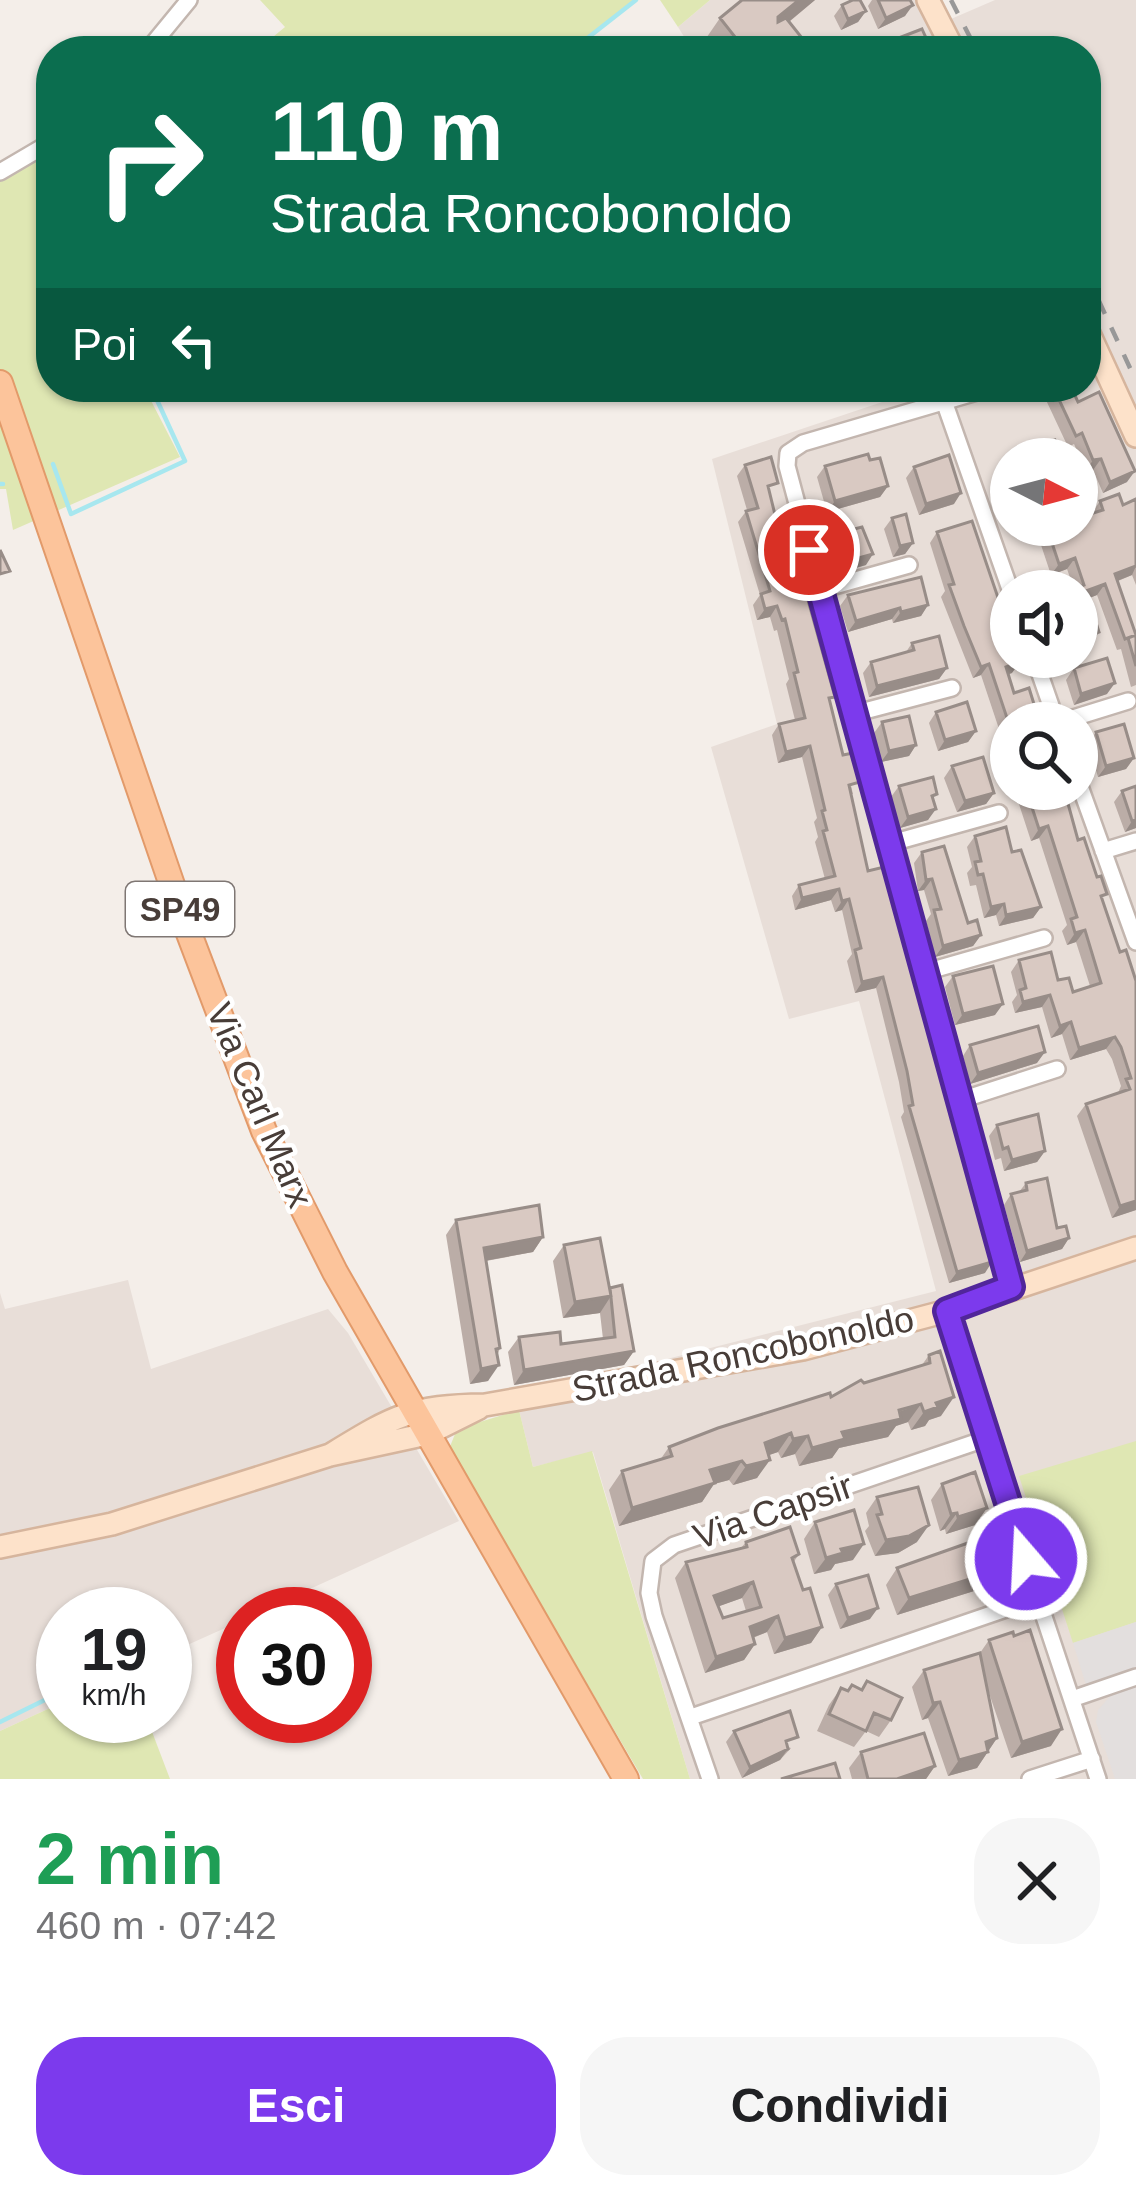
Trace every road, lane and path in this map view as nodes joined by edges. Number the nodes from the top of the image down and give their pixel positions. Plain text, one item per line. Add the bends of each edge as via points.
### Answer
1 (189, 0) edge
2 (928, 0) edge
3 (159, 36) edge
4 (946, 36) edge
5 (36, 151) edge
6 (0, 172) edge
7 (1101, 370) edge
8 (0, 383) edge
9 (951, 402) edge
10 (945, 404) junction
11 (1136, 436) edge
12 (909, 565) dead end
13 (1003, 570) edge
14 (820, 590) junction
15 (952, 688) dead end
16 (1128, 701) dead end
17 (1098, 710) edge
18 (853, 714) junction
19 (1088, 810) edge
20 (999, 813) dead end
21 (1136, 841) edge
22 (888, 844) junction
23 (1103, 851) junction
24 (1044, 938) dead end
25 (1136, 942) edge
26 (922, 973) junction
27 (1058, 1069) dead end
28 (958, 1100) junction
29 (1136, 1248) edge
30 (1011, 1287) junction
31 (947, 1311) junction
32 (485, 1406) junction
33 (414, 1411) junction
34 (427, 1434) junction
35 (985, 1439) junction
36 (330, 1455) junction
37 (0, 1546) edge
38 (1039, 1598) junction
39 (1136, 1677) edge
40 (1072, 1699) junction
41 (691, 1717) junction
42 (1092, 1759) junction
43 (626, 1779) edge
44 (710, 1779) edge
45 (1030, 1779) edge
46 (1098, 1779) edge

1 - 3 street
2 - 4 street
5 - 6 street
7 - 11 street
8 - 33 main road, Via Carl Marx / SP49 via 265,1131
9 - 10 street
10 - 13 street
10 - 14 street via 788,453
12 - 14 street
14 - 18 street
15 - 18 street
16 - 17 street
18 - 22 street
19 - 23 street
20 - 22 street
21 - 23 street
22 - 26 street
23 - 25 street
24 - 26 street
26 - 28 street
27 - 28 street
28 - 30 street
29 - 30 street, Strada Roncobonoldo
30 - 31 street, Strada Roncobonoldo
31 - 32 street, Strada Roncobonoldo via 803,1349
31 - 35 street
32 - 33 street, Strada Roncobonoldo
32 - 34 street, Strada Roncobonoldo
33 - 34 main road, Via Carl Marx / SP49
33 - 36 street, Strada Roncobonoldo
34 - 36 street, Strada Roncobonoldo
34 - 43 main road, Via Carl Marx / SP49
35 - 38 street
35 - 41 street, Via Capsir via 660,1554 649,1593
36 - 37 street, Strada Roncobonoldo via 112,1524
38 - 40 street
38 - 41 street
39 - 40 street
40 - 42 street
41 - 44 street
42 - 45 street
42 - 46 street

